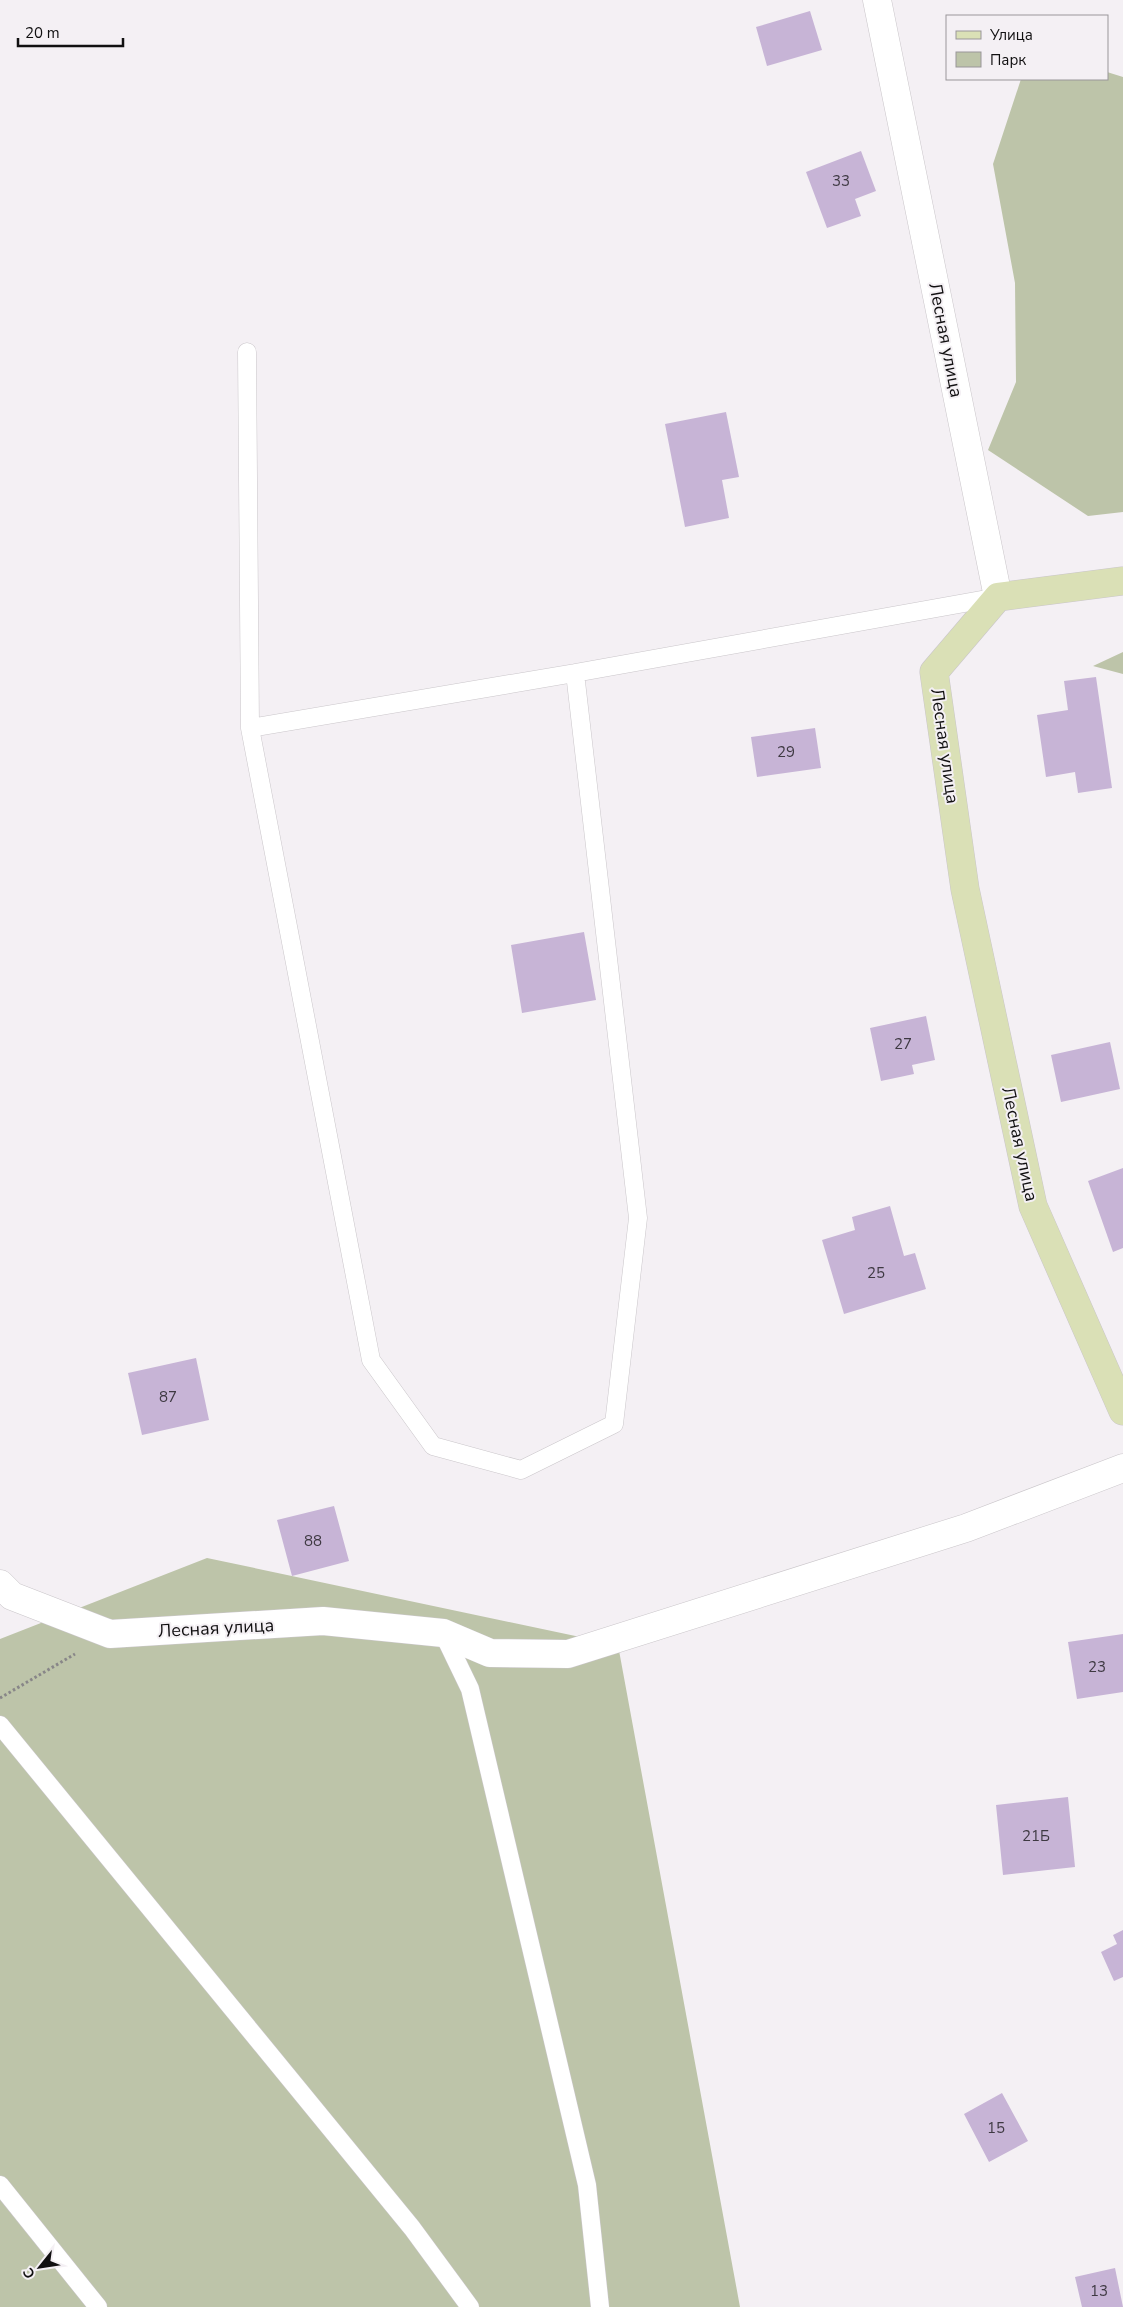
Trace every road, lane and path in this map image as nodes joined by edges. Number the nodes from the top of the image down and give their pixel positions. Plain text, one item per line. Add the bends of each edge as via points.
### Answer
1 (876, 0) edge
2 (247, 352) dead end
3 (1123, 581) edge
4 (998, 597) junction
5 (575, 673) junction
6 (250, 728) junction
7 (1123, 1411) edge
8 (1123, 1468) edge
9 (0, 1584) edge
10 (443, 1633) junction
11 (110, 1634) junction
12 (0, 1698) edge
13 (0, 1725) edge
14 (0, 2185) edge
15 (98, 2307) edge
16 (470, 2307) edge
17 (600, 2307) edge

1 - 4 street, Лесная улица
2 - 6 lane
3 - 4 street
4 - 5 lane
4 - 7 street, Лесная улица via 934,672 965,889 1033,1206
5 - 6 lane
5 - 6 lane via 638,1218 614,1424 521,1470 433,1446 371,1360
8 - 10 street, Лесная улица via 966,1528 568,1654 490,1653
9 - 11 street, Лесная улица via 12,1596
10 - 11 street, Лесная улица via 323,1621
10 - 17 lane via 470,1689 587,2185
11 - 12 path
13 - 16 lane via 412,2228
14 - 15 lane

